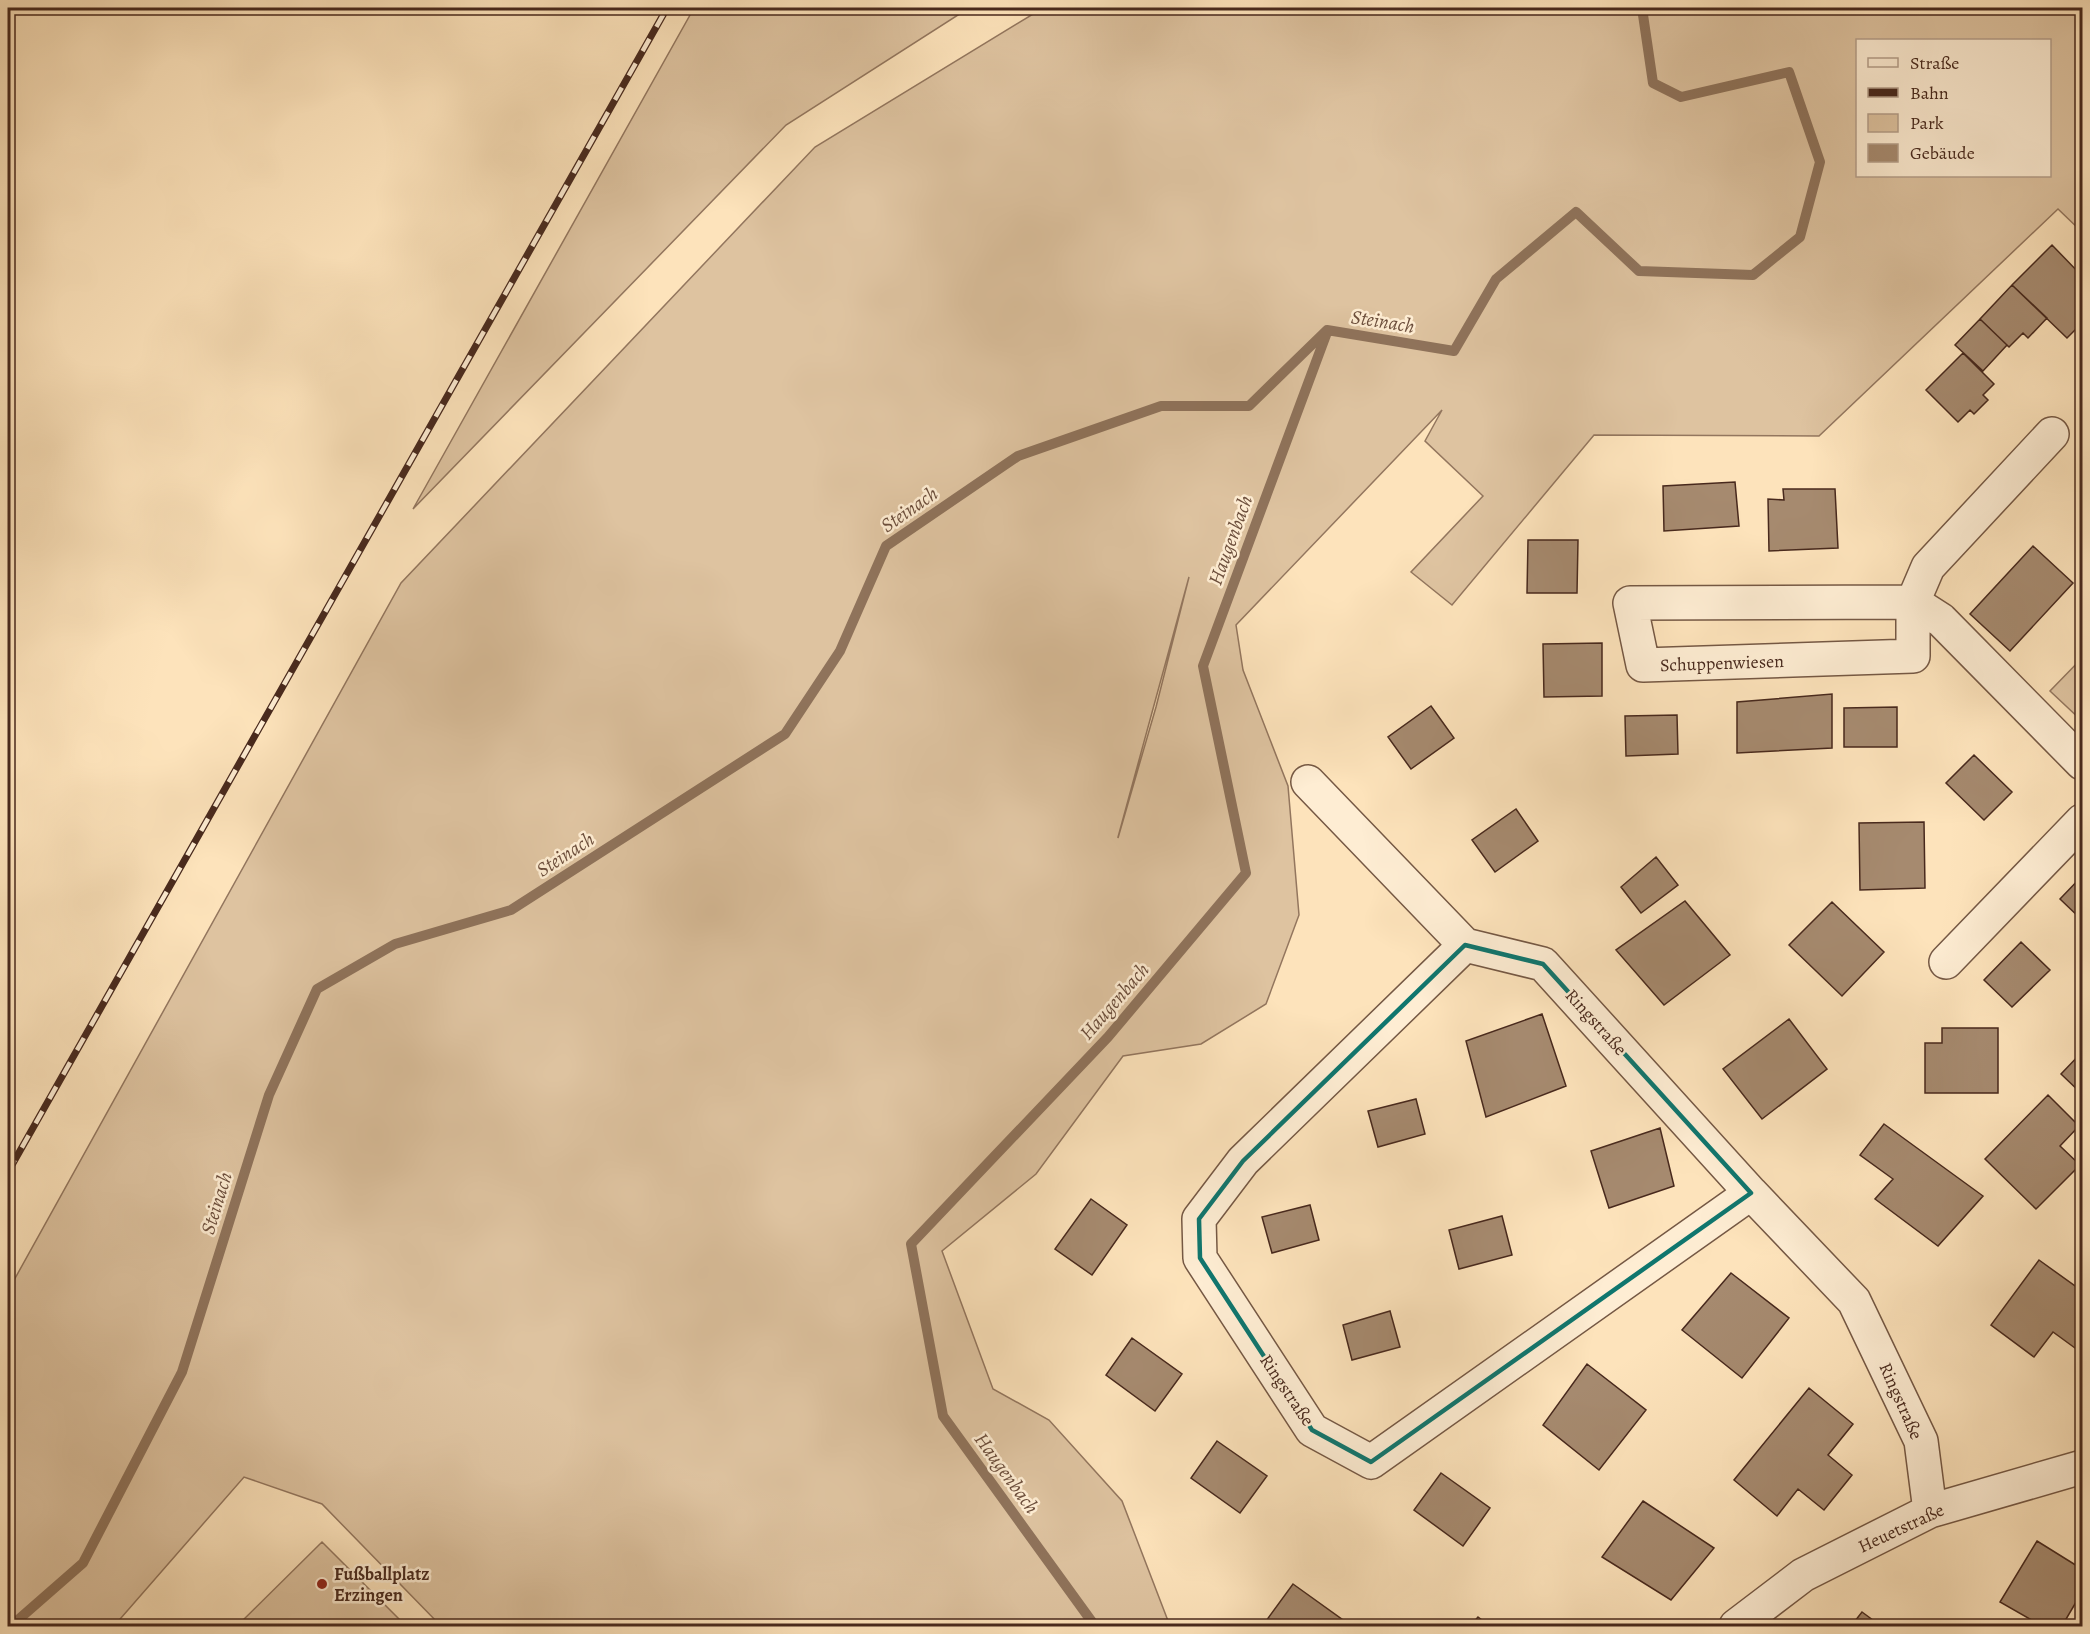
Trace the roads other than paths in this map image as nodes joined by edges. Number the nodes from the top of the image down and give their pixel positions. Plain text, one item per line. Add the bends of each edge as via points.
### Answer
1 (2052, 434) dead end
2 (1913, 602) junction
3 (2082, 763) edge
4 (1308, 782) dead end
5 (2082, 821) edge
6 (1465, 945) junction
7 (1946, 962) dead end
8 (1751, 1193) junction
9 (2082, 1467) edge
10 (1930, 1511) junction
11 (1736, 1626) edge

1 - 2 street, Schuppenwiesen via 1928,567
2 - 2 street, Schuppenwiesen via 1901,602 1630,603 1643,665 1913,656
2 - 3 street via 1941,620
4 - 6 street
5 - 7 street
6 - 8 street, Ringstraße via 1543,964
6 - 8 street, Ringstraße via 1243,1161 1199,1219 1200,1258 1312,1430 1371,1462
8 - 10 street, Ringstraße via 1854,1300 1921,1441
9 - 10 street, Heuetstraße
10 - 11 street, Heuetstraße via 1803,1575

